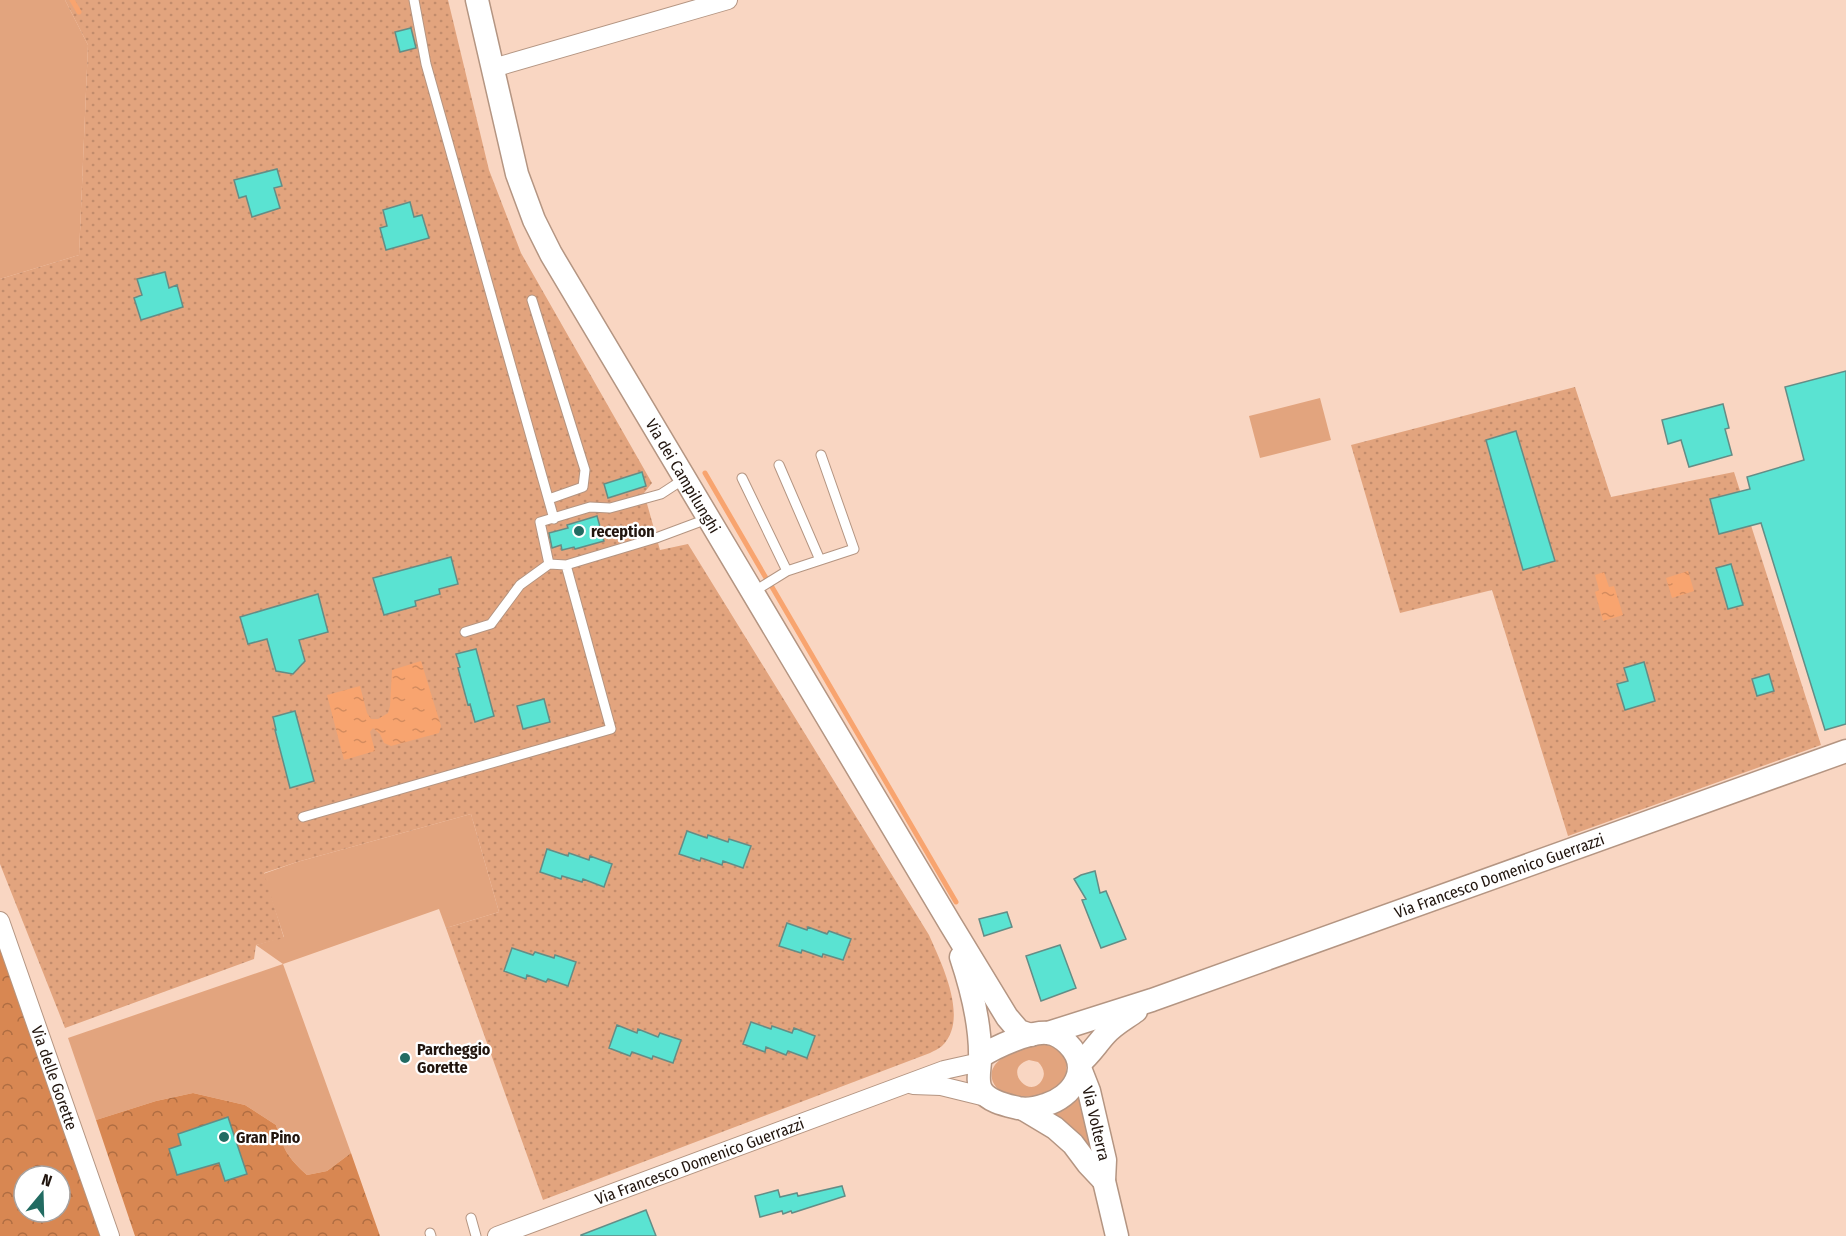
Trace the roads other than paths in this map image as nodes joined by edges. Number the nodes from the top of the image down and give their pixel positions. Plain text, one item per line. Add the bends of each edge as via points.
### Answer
1 (414, 0) edge
2 (477, 0) edge
3 (728, 0) edge
4 (493, 68) junction
5 (532, 300) dead end
6 (821, 455) dead end
7 (779, 465) dead end
8 (686, 478) junction
9 (742, 478) dead end
10 (549, 500) junction
11 (710, 518) junction
12 (554, 519) junction
13 (820, 560) junction
14 (549, 564) junction
15 (566, 565) junction
16 (787, 571) junction
17 (753, 592) junction
18 (465, 632) dead end
19 (1846, 751) edge
20 (303, 818) dead end
21 (0, 921) edge
22 (951, 924) junction
23 (1152, 1000) junction
24 (1039, 1034) junction
25 (980, 1060) junction
26 (1085, 1060) junction
27 (903, 1086) junction
28 (990, 1098) junction
29 (1025, 1110) junction
30 (1104, 1181) junction
31 (471, 1218) dead end
32 (110, 1236) edge
33 (476, 1236) edge
34 (497, 1236) edge
35 (1117, 1236) edge

1 - 10 lane via 426,64
2 - 4 street, Via dei Campilunghi
3 - 4 street
4 - 8 street, Via dei Campilunghi via 517,174 534,220
5 - 10 lane via 585,470 583,487
6 - 13 lane via 854,549
7 - 13 lane
8 - 11 street, Via dei Campilunghi
8 - 12 lane via 661,494 610,508 590,507
9 - 16 lane
10 - 12 lane
11 - 15 lane
11 - 17 street, Via dei Campilunghi
12 - 14 lane via 540,522
13 - 16 lane
14 - 15 lane
14 - 18 lane via 520,585 491,624
15 - 20 lane via 611,729
16 - 17 lane
17 - 22 street, Via dei Campilunghi
19 - 23 street, Via Francesco Domenico Guerrazzi
21 - 32 street, Via delle Gorette
22 - 24 street, Via dei Campilunghi via 1007,1017 1019,1031
22 - 25 street, Via dei Campilunghi via 969,982
23 - 24 street, Via Francesco Domenico Guerrazzi
23 - 26 street, Via Francesco Domenico Guerrazzi via 1113,1027
24 - 25 street via 991,1050
24 - 26 street via 1062,1039
25 - 27 street, Via Francesco Domenico Guerrazzi
25 - 28 street via 979,1080 982,1091
26 - 29 street via 1068,1093 1058,1101
26 - 30 street, Via Volterra via 1091,1061 1089,1091 1105,1160
27 - 28 street, Via Francesco Domenico Guerrazzi via 941,1086
27 - 34 street, Via Francesco Domenico Guerrazzi
28 - 29 street
29 - 30 street, Via Volterra via 1073,1144
30 - 35 street, Via Volterra
31 - 33 lane

